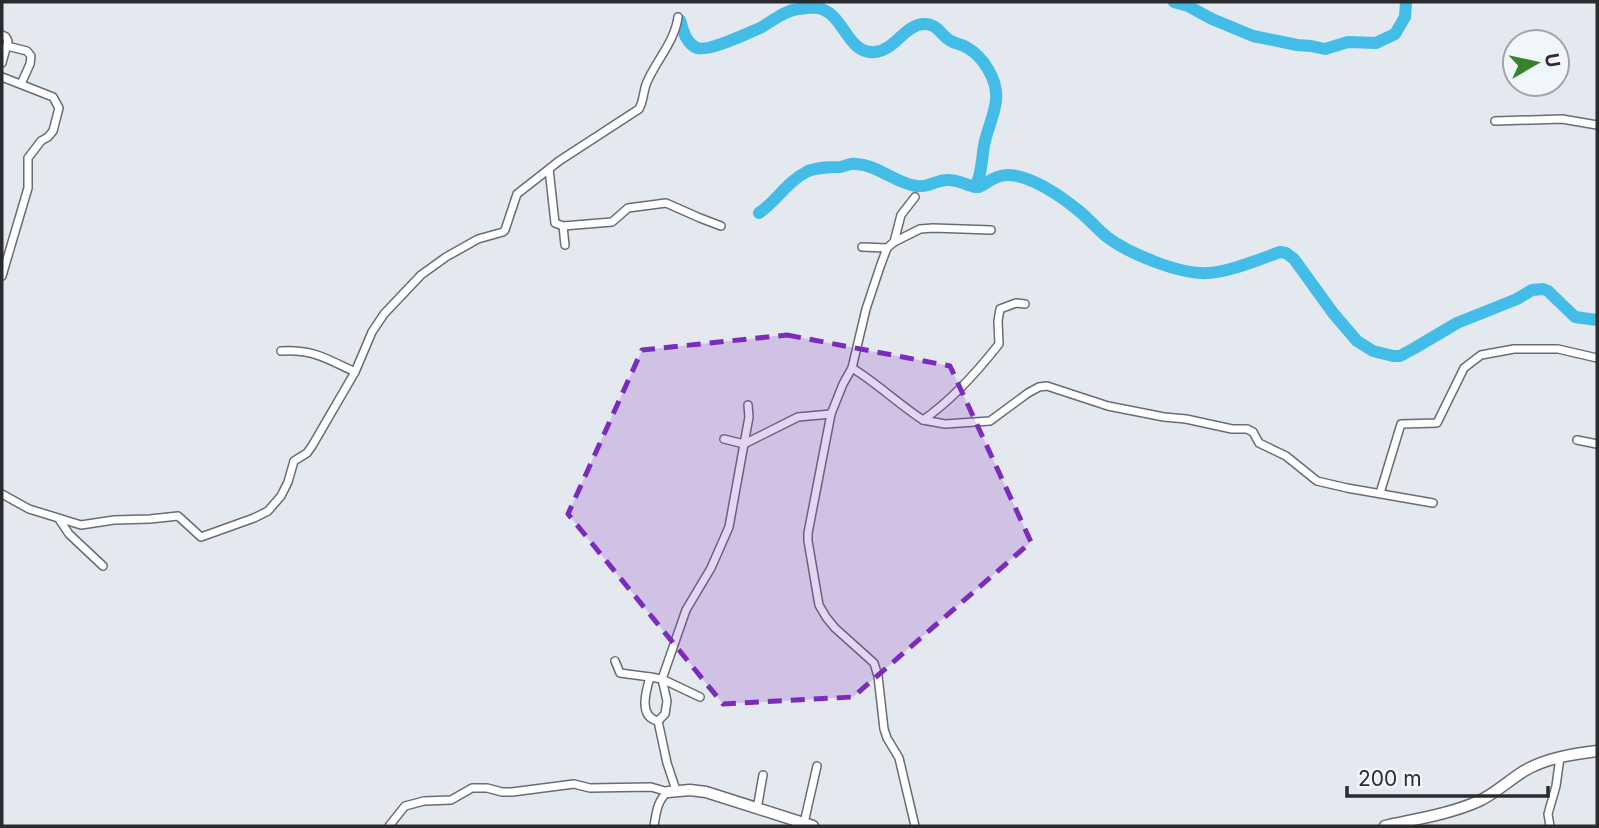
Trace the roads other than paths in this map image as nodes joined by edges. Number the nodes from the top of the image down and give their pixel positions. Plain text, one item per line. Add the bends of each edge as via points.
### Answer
1 (678, 18) dead end
2 (2, 35) edge
3 (7, 46) junction
4 (2, 63) edge
5 (2, 77) edge
6 (21, 84) junction
7 (1494, 121) dead end
8 (1597, 125) edge
9 (549, 169) junction
10 (915, 197) dead end
11 (563, 226) junction
12 (721, 226) dead end
13 (991, 230) dead end
14 (565, 245) dead end
15 (891, 245) junction
16 (862, 247) dead end
17 (2, 275) edge
18 (1025, 304) dead end
19 (281, 351) dead end
20 (1597, 358) edge
21 (852, 368) junction
22 (355, 372) junction
23 (748, 405) dead end
24 (831, 414) junction
25 (923, 420) junction
26 (724, 439) dead end
27 (1577, 440) dead end
28 (744, 443) junction
29 (1597, 444) edge
30 (1380, 493) junction
31 (2, 494) edge
32 (1433, 503) dead end
33 (59, 519) junction
34 (103, 566) dead end
35 (615, 662) dead end
36 (650, 677) junction
37 (662, 679) junction
38 (700, 697) dead end
39 (658, 721) junction
40 (1597, 751) edge
41 (1560, 757) junction
42 (817, 766) dead end
43 (763, 775) dead end
44 (672, 791) junction
45 (757, 809) junction
46 (808, 825) edge
47 (388, 826) edge
48 (654, 826) edge
49 (915, 826) edge
50 (1385, 826) edge
51 (1550, 826) edge

1 - 9 street via 639,109
2 - 3 street
3 - 4 street
3 - 6 street via 31,56
5 - 6 street
6 - 17 street via 53,97 59,111 53,131 28,158 28,188
7 - 8 street via 1562,119
9 - 11 street via 555,223
9 - 22 street via 517,194 505,230 446,257 399,297 372,332
10 - 15 street via 901,215
11 - 12 street via 612,222 628,208 666,203
11 - 14 street
13 - 15 street via 920,229
15 - 16 street
15 - 21 street via 866,309
18 - 25 street via 1000,309 999,344 960,388
19 - 22 street via 315,354
20 - 30 street via 1558,349 1481,355 1464,368 1437,423 1401,424
21 - 24 street
21 - 25 street
22 - 33 street via 309,450 292,464 277,501 254,519 201,537 178,516 81,525
23 - 28 street
24 - 28 street via 798,417
24 - 49 street via 808,533 819,605 835,628 874,663 884,729 899,758
25 - 30 street via 945,424 990,421 1028,393 1047,386 1108,406 1250,429 1259,443 1286,456 1317,481
26 - 28 street
27 - 29 street
28 - 37 street via 729,527 686,610
30 - 32 street
31 - 33 street
33 - 34 street
35 - 36 street via 620,673
36 - 37 street
36 - 39 street via 645,703 649,717
37 - 38 street
37 - 39 street via 667,701 665,715
39 - 44 street
40 - 41 street
41 - 50 street via 1526,769 1474,803
41 - 51 street via 1548,814
42 - 46 street
43 - 45 street
44 - 45 street via 706,792
44 - 47 street via 567,784 512,792 472,788 451,800 405,806
44 - 48 street via 660,801
45 - 46 street

